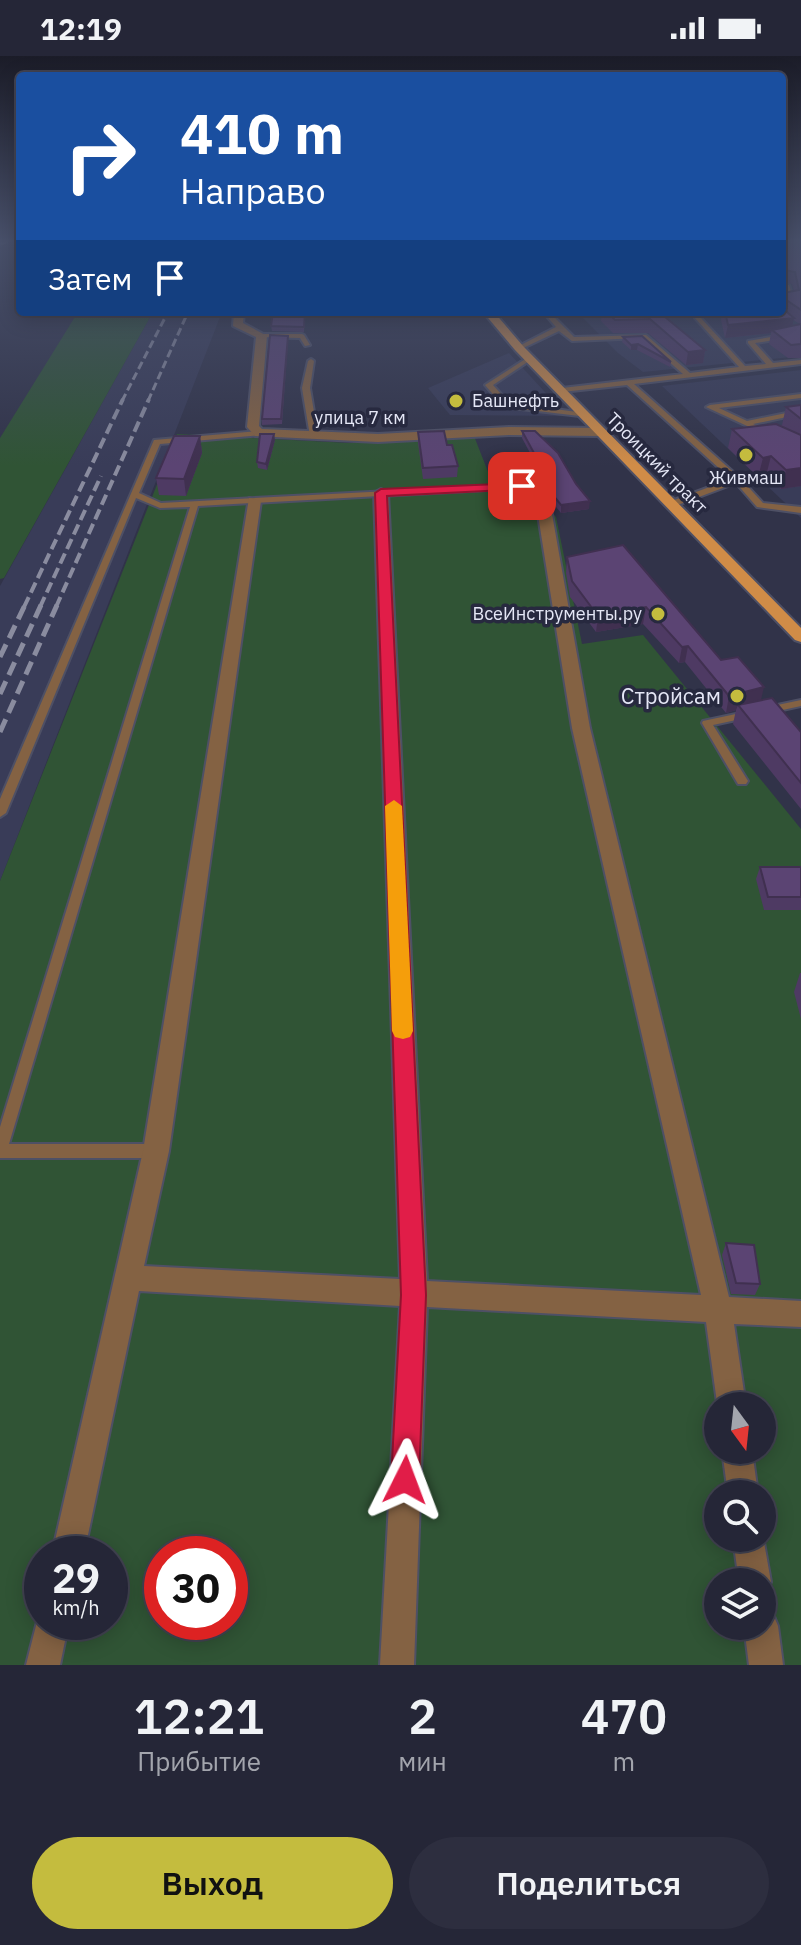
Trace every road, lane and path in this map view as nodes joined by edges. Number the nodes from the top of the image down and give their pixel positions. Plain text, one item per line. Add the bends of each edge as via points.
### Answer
1 (238, 316) edge
2 (492, 316) edge
3 (550, 316) edge
4 (697, 316) edge
5 (792, 325) edge
6 (560, 328) junction
7 (801, 333) edge
8 (262, 336) junction
9 (307, 345) dead end
10 (525, 353) junction
11 (311, 361) dead end
12 (801, 362) edge
13 (771, 365) junction
14 (744, 369) junction
15 (688, 375) junction
16 (628, 382) junction
17 (562, 390) junction
18 (801, 396) edge
19 (801, 412) edge
20 (585, 415) junction
21 (748, 423) junction
22 (601, 432) junction
23 (259, 433) junction
24 (314, 436) junction
25 (774, 437) edge
26 (737, 480) junction
27 (522, 486) joint
28 (381, 493) junction
29 (134, 494) junction
30 (254, 501) junction
31 (195, 504) junction
32 (672, 504) junction
33 (801, 510) edge
34 (801, 637) edge
35 (801, 703) edge
36 (742, 781) dead end
37 (0, 813) edge
38 (0, 1151) edge
39 (156, 1151) junction
40 (130, 1278) junction
41 (414, 1295) junction
42 (718, 1310) junction
43 (801, 1314) edge
44 (729, 1392) edge
45 (72, 1536) edge
46 (48, 1640) edge
47 (763, 1640) edge
48 (43, 1665) edge
49 (397, 1665) edge
50 (766, 1665) edge

1 - 8 street via 237,324
2 - 10 main road, Троицкий тракт
3 - 6 lane
4 - 14 lane
5 - 7 lane
6 - 10 lane
6 - 15 lane via 572,339 644,336
7 - 13 lane via 750,342
8 - 9 lane via 302,336
8 - 23 street via 253,427
10 - 17 main road, Троицкий тракт
10 - 20 lane via 489,385 507,405
11 - 24 lane via 306,388
12 - 13 lane
13 - 14 lane
14 - 15 lane
15 - 16 lane
16 - 17 lane
16 - 26 lane
17 - 20 main road, Троицкий тракт
18 - 21 lane via 710,407
19 - 21 lane
20 - 22 main road, Троицкий тракт
21 - 25 lane
22 - 24 street, улица 7 км
22 - 32 main road, Троицкий тракт
23 - 24 street, улица 7 км
23 - 29 lane via 157,442
26 - 32 lane
26 - 33 lane via 760,505
27 - 28 lane
27 - 42 street via 545,514 581,728
28 - 30 lane
28 - 41 street
29 - 31 lane via 160,506
29 - 37 lane
30 - 31 lane
30 - 39 street
31 - 38 lane
32 - 34 main road, Троицкий тракт
35 - 36 lane via 707,723
38 - 39 lane
39 - 40 street
40 - 41 street
40 - 45 street
41 - 42 street
41 - 49 street
42 - 43 street
42 - 44 street
46 - 48 street
47 - 50 street

